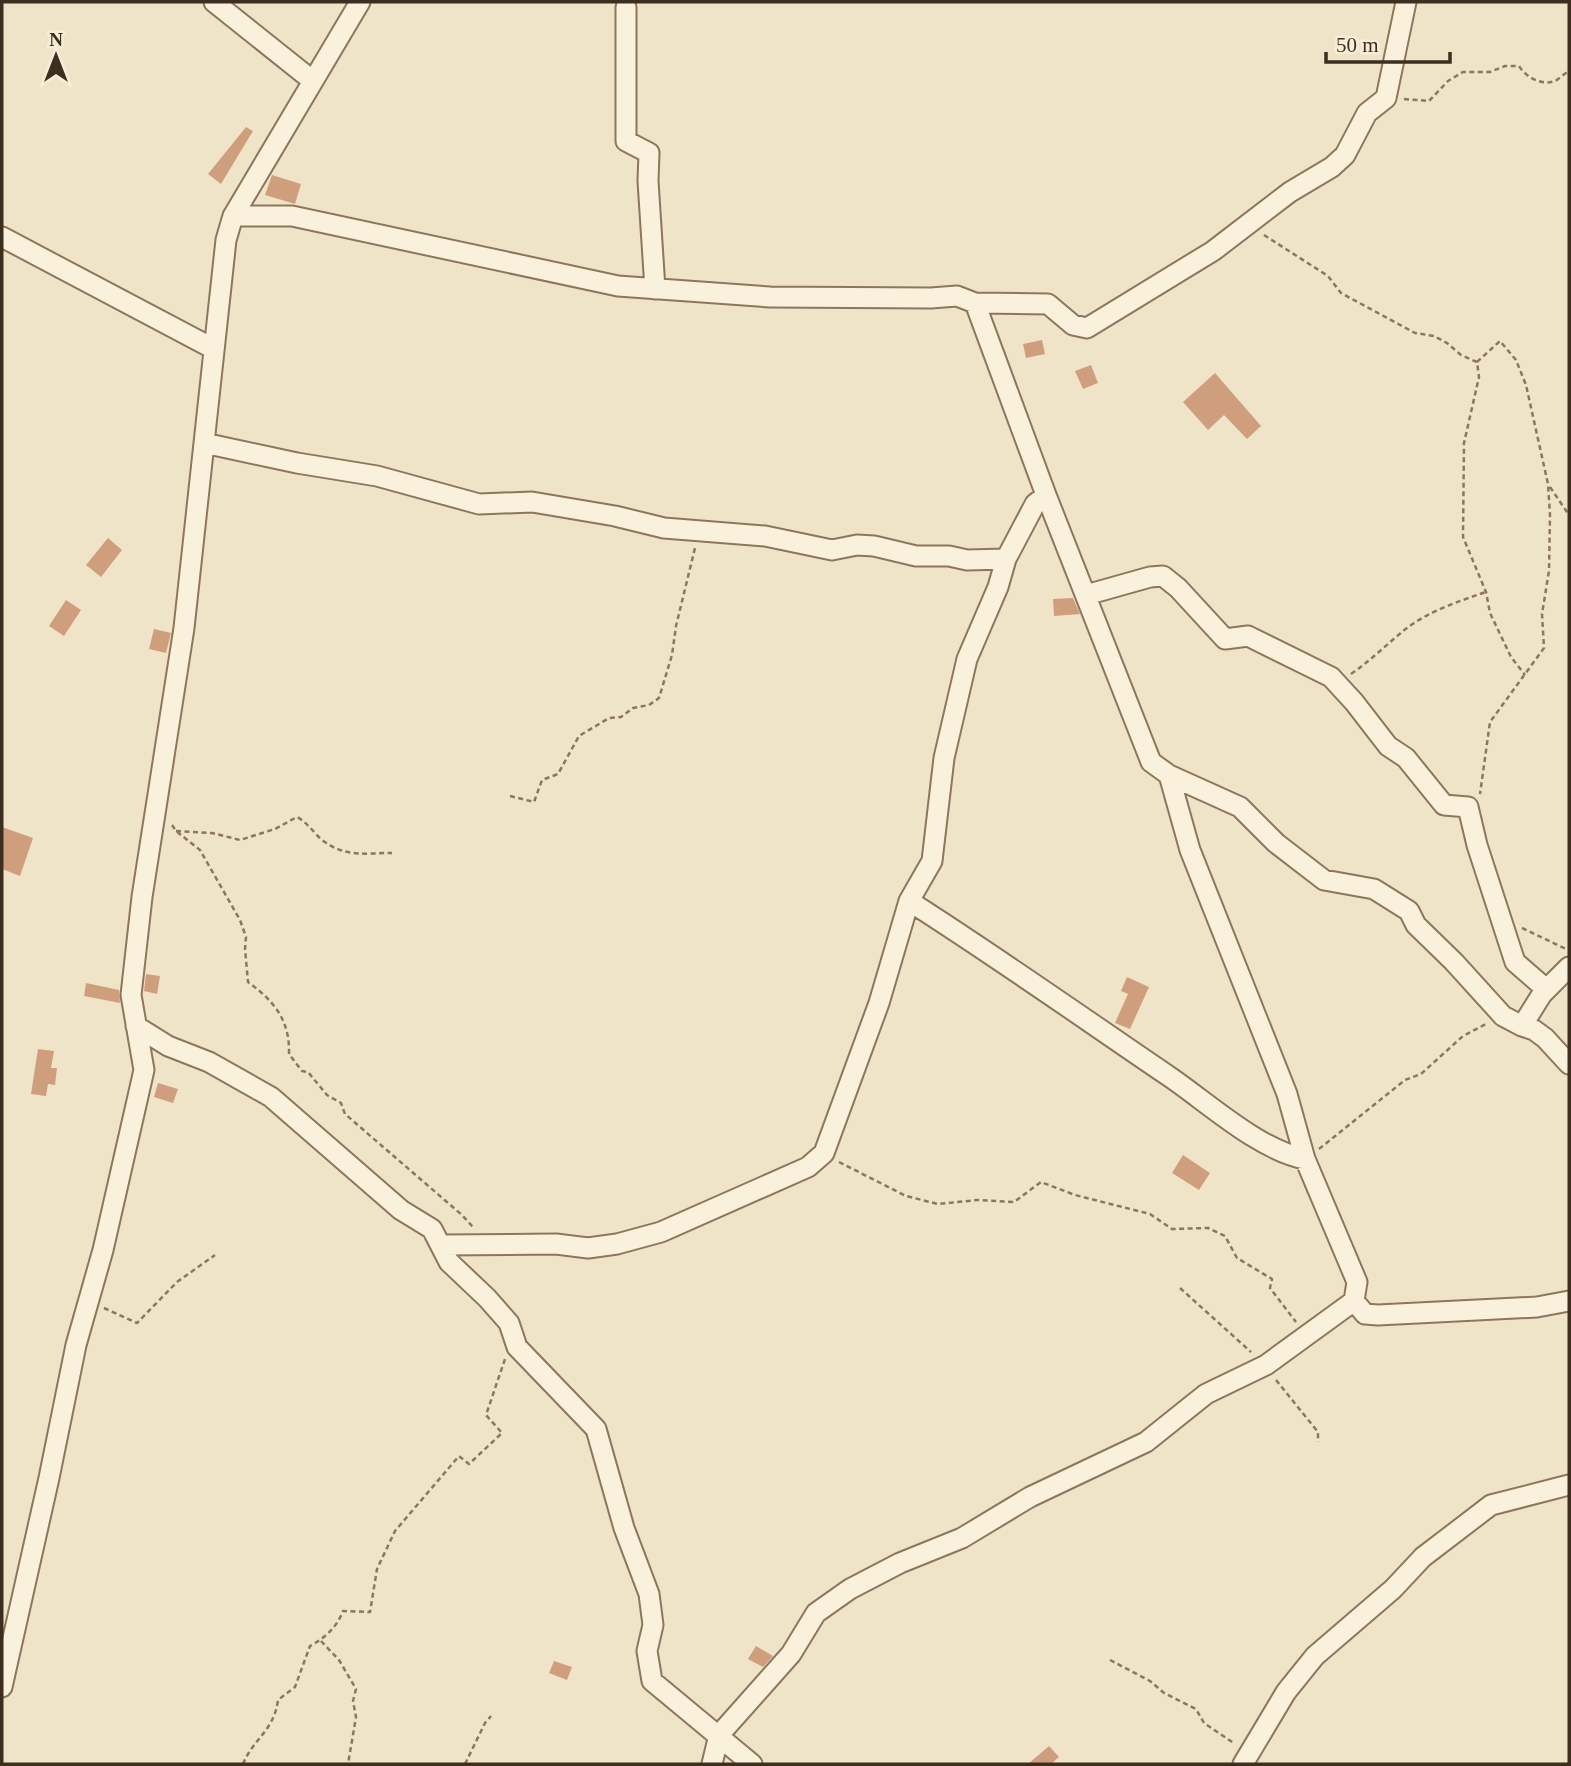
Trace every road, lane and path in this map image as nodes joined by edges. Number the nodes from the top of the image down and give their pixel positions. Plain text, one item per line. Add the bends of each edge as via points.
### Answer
1 (214, 2) edge
2 (360, 2) edge
3 (1406, 2) edge
4 (626, 7) dead end
5 (1569, 71) edge
6 (313, 81) junction
7 (1387, 98) junction
8 (233, 216) junction
9 (1252, 222) junction
10 (2, 237) edge
11 (655, 289) junction
12 (975, 303) junction
13 (214, 349) junction
14 (1477, 362) junction
15 (204, 443) junction
16 (1548, 484) junction
17 (1046, 495) junction
18 (1569, 515) edge
19 (693, 530) junction
20 (1006, 559) junction
21 (1486, 592) junction
22 (1086, 595) junction
23 (1525, 675) junction
24 (1331, 677) junction
25 (1169, 775) junction
26 (510, 796) dead end
27 (157, 802) junction
28 (1468, 807) junction
29 (176, 831) junction
30 (392, 853) dead end
31 (909, 901) junction
32 (1504, 923) junction
33 (1569, 951) edge
34 (1569, 967) edge
35 (1546, 989) junction
36 (1503, 1016) junction
37 (136, 1026) junction
38 (1521, 1026) junction
39 (1569, 1064) edge
40 (824, 1153) junction
41 (1305, 1159) junction
42 (442, 1245) junction
43 (490, 1245) junction
44 (215, 1255) dead end
45 (1180, 1288) dead end
46 (89, 1301) junction
47 (1354, 1301) junction
48 (1569, 1301) edge
49 (1307, 1335) junction
50 (513, 1336) junction
51 (1266, 1365) junction
52 (1318, 1442) dead end
53 (1569, 1485) edge
54 (321, 1640) junction
55 (1110, 1660) dead end
56 (2, 1687) edge
57 (491, 1716) dead end
58 (719, 1735) junction
59 (1247, 1759) edge
60 (243, 1764) edge
61 (348, 1764) edge
62 (465, 1764) edge
63 (712, 1764) edge
64 (752, 1764) edge

1 - 6 street
2 - 6 street
3 - 7 street
4 - 11 street via 626,141 649,153
5 - 7 path via 1555,81 1538,82 1518,66 1463,72 1429,101
6 - 8 street
7 - 9 street via 1367,113 1345,155 1332,167
8 - 11 street via 292,216 618,286
8 - 13 street via 226,240
9 - 12 street via 1087,328 1073,325 1048,304
9 - 14 path via 1266,237 1328,276 1341,293 1415,333 1434,336
10 - 13 street
11 - 12 street via 770,297 957,296
12 - 17 street
13 - 15 street
14 - 16 path via 1500,341 1516,360 1526,384
14 - 21 path via 1479,377 1464,443 1462,537
15 - 19 street via 376,476 479,504 532,502
15 - 27 street via 184,628
16 - 18 path
16 - 23 path via 1544,648
17 - 20 street via 1035,504
17 - 22 street
19 - 20 street via 765,536 832,550 857,545 916,556
19 - 26 path via 695,551 659,698 579,736 558,774 542,780 534,802
20 - 31 street via 999,587 967,659 944,758 932,861
21 - 23 path via 1490,613
21 - 24 path via 1453,603 1404,630 1350,675
22 - 24 street via 1163,576 1225,639 1248,636
22 - 25 street via 1151,762
23 - 28 path via 1490,722 1480,794
24 - 28 street via 1444,805
25 - 36 street via 1240,807 1276,844 1324,880 1374,889 1409,911 1416,925
25 - 41 street via 1190,850 1287,1094
27 - 29 path
27 - 37 street via 131,995
28 - 32 street
29 - 30 path via 240,840 297,817 345,854
29 - 43 path via 200,850 240,920 246,937 248,982 268,997 290,1033 289,1054 327,1095 341,1103 345,1114 462,1214
31 - 40 street via 879,1003
31 - 41 street via 1231,1122 1288,1156
32 - 33 path
32 - 35 street via 1516,961
34 - 35 street
35 - 38 street
36 - 38 street
36 - 41 path via 1462,1036 1421,1074 1405,1080
37 - 42 street via 271,1097 401,1210 432,1229
37 - 46 street via 144,1070
38 - 39 street via 1545,1038
40 - 43 street via 808,1167 661,1232 588,1248
40 - 49 path via 906,1196 938,1204 1014,1202 1041,1182 1150,1214 1172,1229 1209,1228 1225,1236 1237,1258 1272,1279 1270,1288
41 - 47 street via 1357,1282
42 - 43 street
42 - 50 street via 449,1262 509,1323
44 - 46 path via 177,1282 137,1323
45 - 51 path
46 - 56 street
47 - 48 street via 1365,1314 1378,1315 1537,1307
47 - 49 street
49 - 51 street
50 - 54 path via 486,1415 502,1433 469,1464 459,1456 395,1531 377,1569 370,1612 343,1611
50 - 58 street via 517,1347 596,1429 624,1528 649,1594 653,1625 647,1651 652,1681
51 - 52 path via 1318,1432
51 - 58 street via 1206,1394 1146,1442 1030,1497 962,1538 850,1589 816,1613 791,1654
53 - 59 street via 1491,1505 1423,1557 1315,1656 1266,1721
54 - 60 path via 310,1646 296,1687 278,1700 276,1715
54 - 61 path via 356,1689
55 - 59 path via 1196,1709 1204,1723
57 - 62 path
58 - 63 street
58 - 64 street

